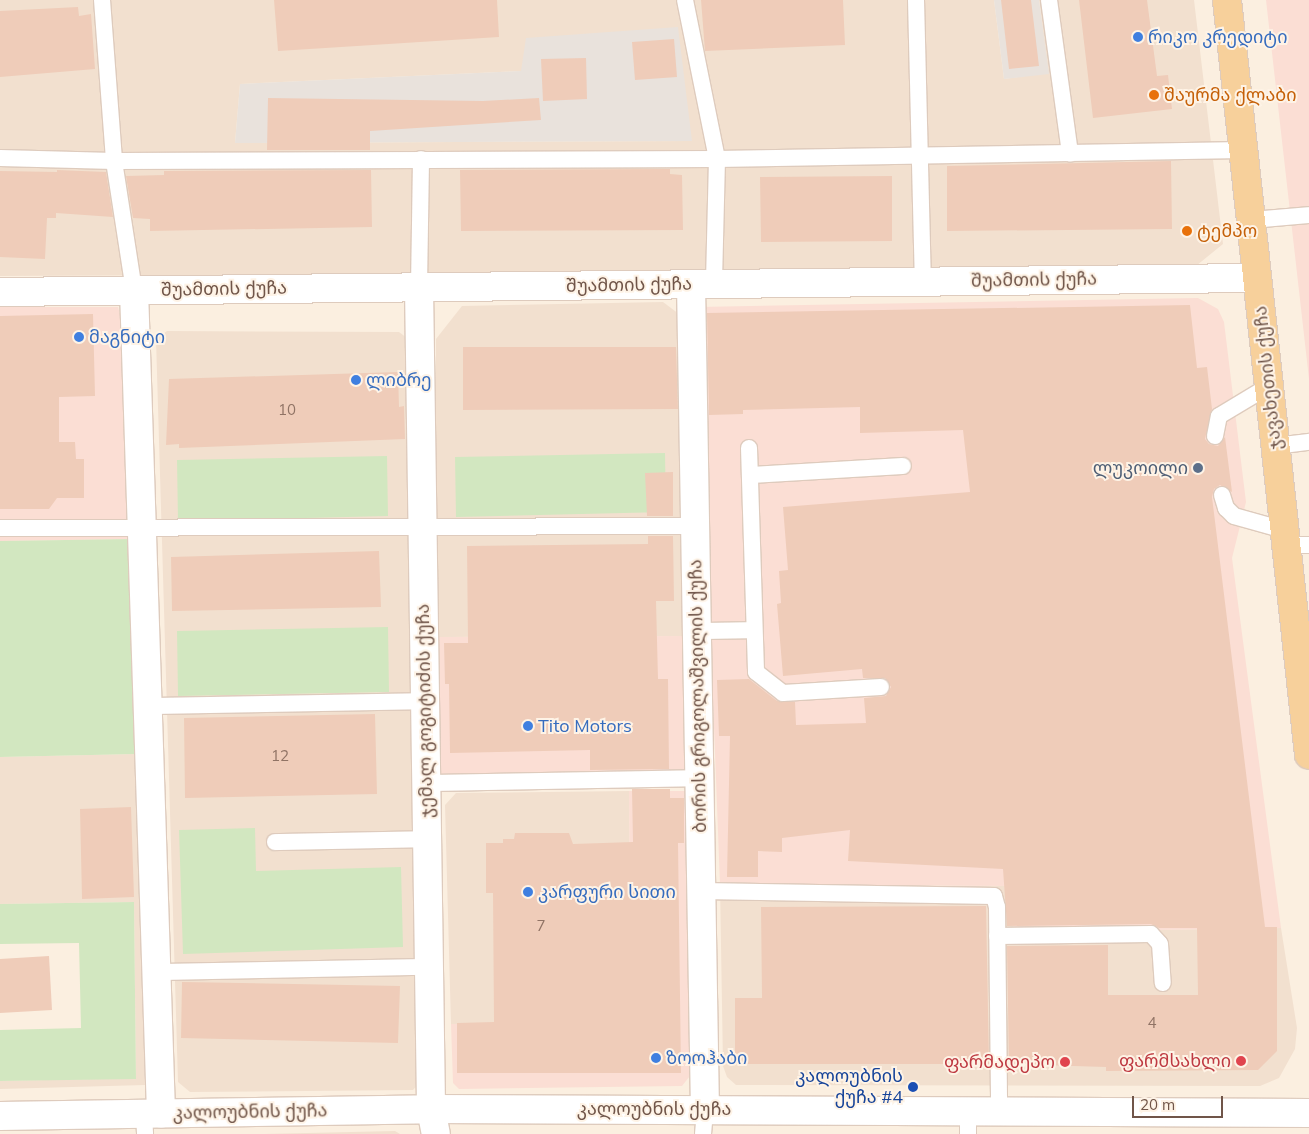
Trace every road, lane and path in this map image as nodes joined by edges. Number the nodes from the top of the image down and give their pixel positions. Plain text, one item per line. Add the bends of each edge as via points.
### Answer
1 (102, 0) edge
2 (684, 0) edge
3 (916, 0) edge
4 (1049, 0) edge
5 (1227, 0) edge
6 (1243, 150) junction
7 (1070, 154) junction
8 (921, 155) junction
9 (0, 158) edge
10 (421, 159) junction
11 (717, 159) junction
12 (114, 161) junction
13 (1309, 216) edge
14 (1251, 220) junction
15 (1257, 278) junction
16 (923, 281) junction
17 (702, 284) junction
18 (419, 287) junction
19 (134, 290) junction
20 (0, 292) edge
21 (1269, 386) junction
22 (1214, 436) dead end
23 (1309, 442) edge
24 (1275, 446) junction
25 (749, 448) dead end
26 (903, 466) dead end
27 (751, 475) junction
28 (1222, 495) dead end
29 (422, 526) junction
30 (695, 526) junction
31 (142, 527) junction
32 (0, 528) edge
33 (1293, 540) edge
34 (1302, 625) edge
35 (753, 630) junction
36 (697, 631) junction
37 (880, 687) dead end
38 (425, 701) junction
39 (148, 706) junction
40 (1309, 755) edge
41 (699, 778) junction
42 (426, 783) junction
43 (427, 839) junction
44 (275, 842) dead end
45 (702, 891) junction
46 (997, 936) junction
47 (429, 968) junction
48 (157, 972) junction
49 (1162, 983) dead end
50 (999, 1113) junction
51 (1309, 1113) edge
52 (0, 1116) edge
53 (150, 1120) edge
54 (434, 1121) edge
55 (704, 1121) edge
56 (968, 1123) edge

1 - 12 lane
2 - 11 lane, ბორის გრიგოლაშვილის ქუჩა
3 - 8 lane
4 - 7 lane
5 - 6 main road, ჯავახეთის ქუჩა
6 - 7 lane
6 - 14 main road, ჯავახეთის ქუჩა
7 - 8 lane
8 - 11 lane
8 - 16 lane
9 - 12 lane
10 - 11 lane
10 - 12 lane
10 - 18 lane
11 - 17 lane, ბორის გრიგოლაშვილის ქუჩა
12 - 19 lane
13 - 14 lane
14 - 15 main road, ჯავახეთის ქუჩა
15 - 16 street, შუამთის ქუჩა
15 - 21 main road, ჯავახეთის ქუჩა
16 - 17 street, შუამთის ქუჩა
17 - 18 street, შუამთის ქუჩა
17 - 30 street, ბორის გრიგოლაშვილის ქუჩა
18 - 19 street, შუამთის ქუჩა
18 - 29 street, ჯემალ გოგიტიძის ქუჩა
19 - 20 street, შუამთის ქუჩა
19 - 31 street
21 - 22 lane via 1219,416
21 - 24 main road, ჯავახეთის ქუჩა
23 - 24 lane
24 - 33 main road, ჯავახეთის ქუჩა
25 - 27 lane
26 - 27 lane
27 - 35 lane
28 - 33 lane via 1234,516
29 - 30 lane
29 - 31 lane
29 - 38 street, ჯემალ გოგიტიძის ქუჩა
30 - 36 street, ბორის გრიგოლაშვილის ქუჩა
31 - 32 lane
31 - 39 street
33 - 34 main road, ჯავახეთის ქუჩა
34 - 40 main road, ჯავახეთის ქუჩა
35 - 36 lane
35 - 37 lane via 756,672 783,693
36 - 41 street, ბორის გრიგოლაშვილის ქუჩა
38 - 39 lane
38 - 42 street, ჯემალ გოგიტიძის ქუჩა
39 - 48 street
41 - 42 lane
41 - 45 street, ბორის გრიგოლაშვილის ქუჩა
42 - 43 street, ჯემალ გოგიტიძის ქუჩა
43 - 44 lane
43 - 47 street, ჯემალ გოგიტიძის ქუჩა
45 - 46 lane via 994,896
45 - 55 street, ბორის გრიგოლაშვილის ქუჩა
46 - 49 lane via 1151,934 1160,944
46 - 50 lane
47 - 48 lane
47 - 54 street, ჯემალ გოგიტიძის ქუჩა
48 - 53 street
50 - 51 street, კალოუბნის ქუჩა
50 - 56 street, კალოუბნის ქუჩა
52 - 53 street, კალოუბნის ქუჩა
53 - 54 street, კალოუბნის ქუჩა
54 - 55 street, კალოუბნის ქუჩა
55 - 56 street, კალოუბნის ქუჩა

